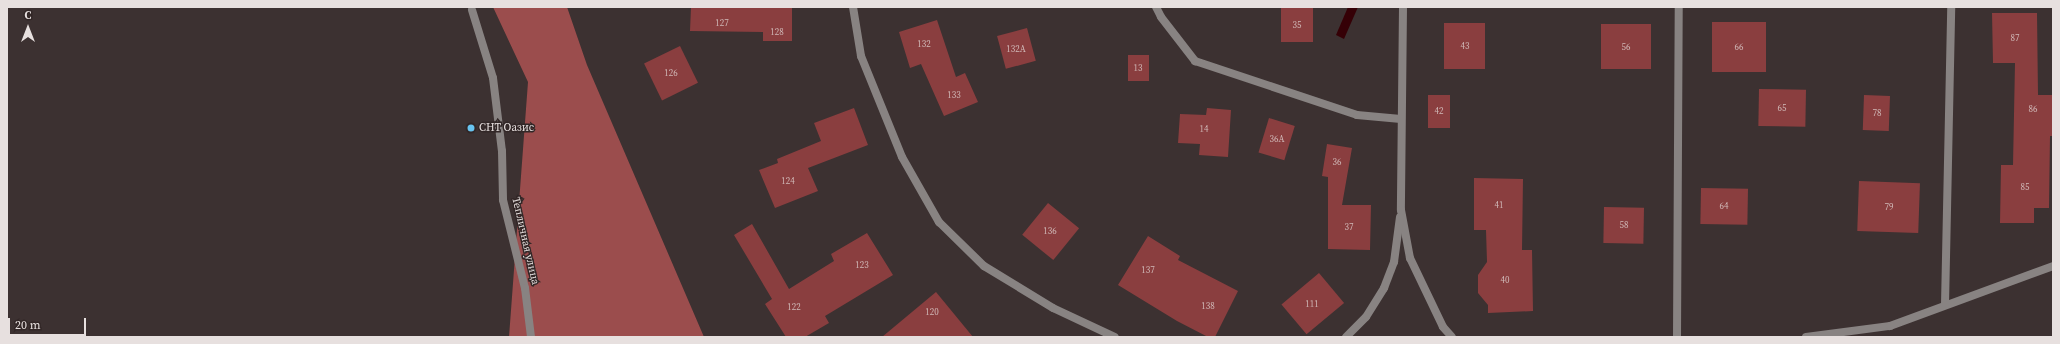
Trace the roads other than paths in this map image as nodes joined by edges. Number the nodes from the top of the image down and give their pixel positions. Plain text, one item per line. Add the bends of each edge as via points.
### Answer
1 (853, 7) edge
2 (1156, 7) edge
3 (1403, 7) edge
4 (1679, 7) edge
5 (1951, 7) edge
6 (473, 8) edge
7 (1400, 119) junction
8 (1402, 210) junction
9 (2053, 266) edge
10 (1945, 305) junction
11 (532, 337) edge
12 (1115, 337) edge
13 (1346, 337) edge
14 (1452, 337) edge
15 (1677, 337) edge
16 (1806, 337) edge

1 - 12 street via 861,56 902,157 939,222 984,266 1053,308
2 - 7 street via 1195,61 1357,115
3 - 7 street
4 - 15 street
5 - 10 street
6 - 11 street, Тепличная улица via 493,78 502,151 503,200 525,288
7 - 8 street
8 - 13 street via 1394,262 1384,288 1366,317
8 - 14 street via 1410,258 1443,327
9 - 10 street
10 - 16 street via 1890,326

